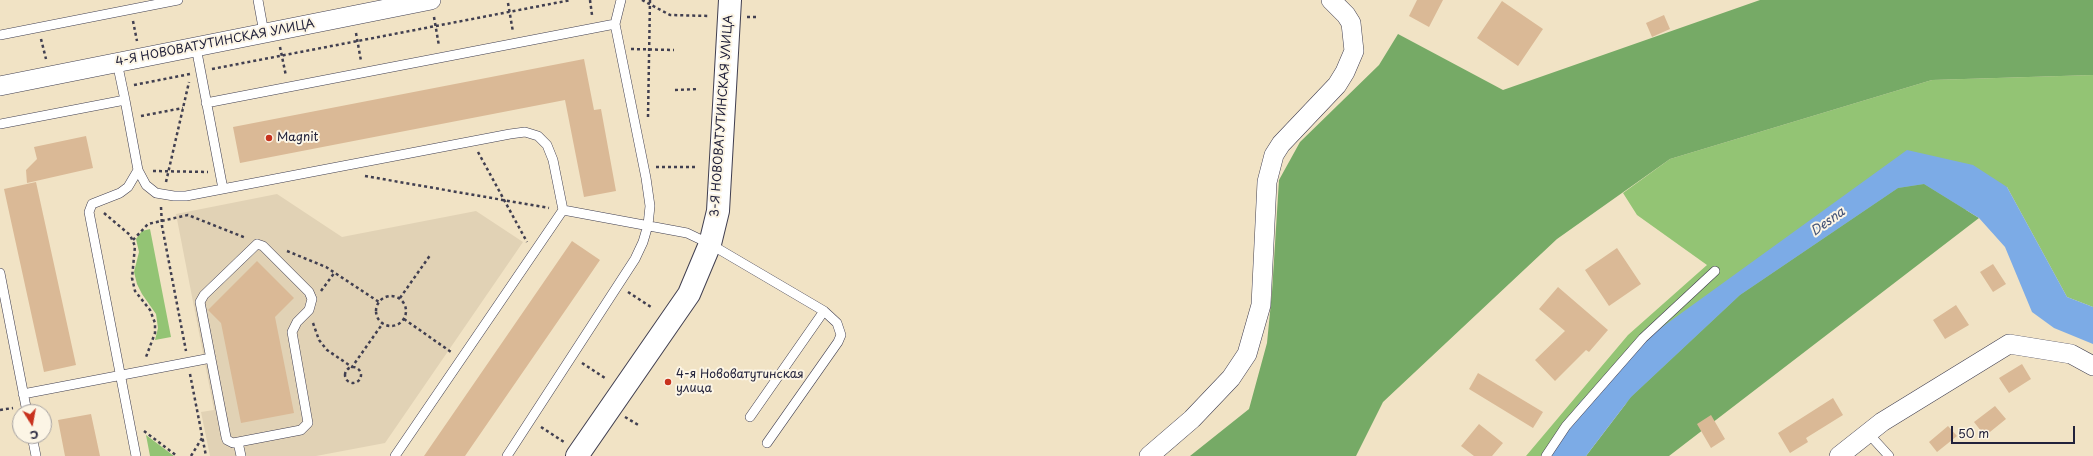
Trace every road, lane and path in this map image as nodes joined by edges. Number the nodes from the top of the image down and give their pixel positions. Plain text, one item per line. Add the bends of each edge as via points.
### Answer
1 (177, 0) edge
2 (258, 0) edge
3 (571, 0) edge
4 (621, 0) edge
5 (642, 0) edge
6 (650, 0) edge
7 (1331, 0) edge
8 (508, 3) dead end
9 (650, 4) junction
10 (729, 8) edge
11 (131, 9) junction
12 (432, 9) edge
13 (510, 12) junction
14 (757, 17) dead end
15 (615, 24) junction
16 (435, 26) junction
17 (39, 28) junction
18 (356, 32) dead end
19 (264, 33) junction
20 (0, 35) edge
21 (137, 42) dead end
22 (357, 42) junction
23 (516, 43) junction
24 (196, 47) junction
25 (280, 47) dead end
26 (621, 49) junction
27 (649, 49) junction
28 (674, 50) dead end
29 (282, 56) junction
30 (441, 58) junction
31 (46, 60) dead end
32 (117, 62) junction
33 (196, 70) junction
34 (363, 72) junction
35 (191, 74) junction
36 (0, 86) edge
37 (123, 87) junction
38 (288, 87) junction
39 (674, 90) dead end
40 (699, 90) dead end
41 (125, 100) junction
42 (206, 103) junction
43 (183, 108) junction
44 (128, 118) junction
45 (0, 124) edge
46 (648, 125) dead end
47 (472, 141) junction
48 (644, 166) junction
49 (697, 167) dead end
50 (138, 170) junction
51 (168, 171) junction
52 (220, 173) junction
53 (358, 174) dead end
54 (223, 189) junction
55 (163, 195) junction
56 (504, 200) junction
57 (92, 204) junction
58 (563, 210) junction
59 (161, 220) junction
60 (648, 225) junction
61 (132, 240) junction
62 (710, 244) junction
63 (260, 245) junction
64 (533, 253) junction
65 (432, 254) dead end
66 (1715, 271) dead end
67 (0, 273) edge
68 (618, 285) junction
69 (400, 298) junction
70 (379, 302) junction
71 (311, 306) junction
72 (651, 307) dead end
73 (824, 311) junction
74 (404, 319) junction
75 (383, 323) junction
76 (448, 350) dead end
77 (572, 356) junction
78 (211, 358) junction
79 (188, 362) junction
80 (2093, 366) edge
81 (352, 367) junction
82 (138, 372) junction
83 (121, 375) junction
84 (605, 378) dead end
85 (23, 394) junction
86 (25, 404) edge
87 (750, 417) dead end
88 (130, 420) junction
89 (530, 420) junction
90 (1868, 433) junction
91 (203, 437) junction
92 (238, 442) junction
93 (767, 443) dead end
94 (34, 444) edge
95 (570, 449) edge
96 (36, 456) edge
97 (136, 456) edge
98 (177, 456) edge
99 (191, 456) edge
100 (206, 456) edge
101 (241, 456) edge
102 (395, 456) edge
103 (507, 456) edge
104 (1150, 456) edge
105 (1546, 456) edge
106 (1839, 456) edge
107 (1889, 456) edge

1 - 11 lane
2 - 19 lane
3 - 13 path
4 - 15 lane
5 - 9 path
6 - 9 path
7 - 104 street via 1351,23 1354,51 1346,72 1337,84 1280,144 1274,155 1267,182 1261,305 1247,354 1231,378 1192,419
8 - 13 path
9 - 10 path via 666,14 676,16
9 - 27 path
10 - 14 path
10 - 62 street, 3-Я НОВОВАТУТИНСКАЯ УЛИЦА via 718,211
11 - 17 lane
11 - 21 path
12 - 16 path
12 - 19 street, 4-Я НОВОВАТУТИНСКАЯ УЛИЦА
13 - 16 path
13 - 23 path
15 - 23 lane
15 - 26 lane
16 - 22 path
16 - 30 path
17 - 20 lane
17 - 31 path
18 - 22 path
19 - 24 street, 4-Я НОВОВАТУТИНСКАЯ УЛИЦА
22 - 29 path
22 - 34 path
23 - 30 lane
24 - 32 street, 4-Я НОВОВАТУТИНСКАЯ УЛИЦА
24 - 33 lane
25 - 29 path
26 - 27 path
26 - 48 lane
27 - 28 path
27 - 46 path
29 - 33 path
29 - 38 path
30 - 34 lane
32 - 36 street, 4-Я НОВОВАТУТИНСКАЯ УЛИЦА
32 - 37 lane
33 - 35 path
33 - 35 path
33 - 42 lane
34 - 38 lane
35 - 37 path
35 - 43 path
37 - 41 lane
38 - 42 lane
39 - 40 path
41 - 44 lane
41 - 45 lane
42 - 52 lane
43 - 44 path
43 - 51 path
44 - 50 lane
47 - 54 lane
47 - 56 path
47 - 58 lane via 525,132 538,136 547,145 553,160
48 - 49 path
48 - 60 lane via 650,206
50 - 51 path
50 - 55 lane via 146,184
50 - 57 lane via 128,187 120,193
51 - 52 path
51 - 55 path
52 - 54 lane
53 - 56 path
54 - 55 lane via 186,196
55 - 59 path
56 - 58 path
56 - 64 path
57 - 61 path via 130,235
57 - 83 lane via 89,212
58 - 60 lane
58 - 64 lane
59 - 61 path via 148,224
59 - 63 path via 188,215
59 - 79 path
60 - 62 lane via 687,233
60 - 68 lane via 637,254
61 - 82 path via 135,256 132,270 134,285 155,323 150,350
62 - 73 lane
62 - 95 street, 3-Я НОВОВАТУТИНСКАЯ УЛИЦА via 689,294
63 - 70 path via 292,253 326,267
63 - 71 lane via 309,292
63 - 78 lane via 201,298
64 - 102 lane
65 - 69 path
66 - 105 lane via 1643,338 1566,426
67 - 85 lane
68 - 72 path
68 - 77 lane
69 - 70 path via 386,296
69 - 74 path via 405,304
70 - 75 path via 376,314
71 - 81 path via 313,324 319,340 331,354
71 - 92 lane via 292,332 308,423 300,430
73 - 87 lane
73 - 93 lane via 840,329 838,342
74 - 75 path via 397,325
74 - 76 path
75 - 81 path
77 - 84 path
77 - 89 lane
78 - 79 lane
78 - 92 lane via 227,440
79 - 82 lane
79 - 91 path
80 - 90 street via 2071,354 2009,344
81 - 81 path via 360,372 359,379 354,383 347,380 345,374
82 - 83 lane
83 - 85 lane
83 - 88 lane
85 - 86 lane
88 - 97 lane
88 - 98 path
89 - 95 path
89 - 103 lane
90 - 106 street
90 - 107 lane
91 - 99 path
91 - 100 path
92 - 101 lane
94 - 96 lane

